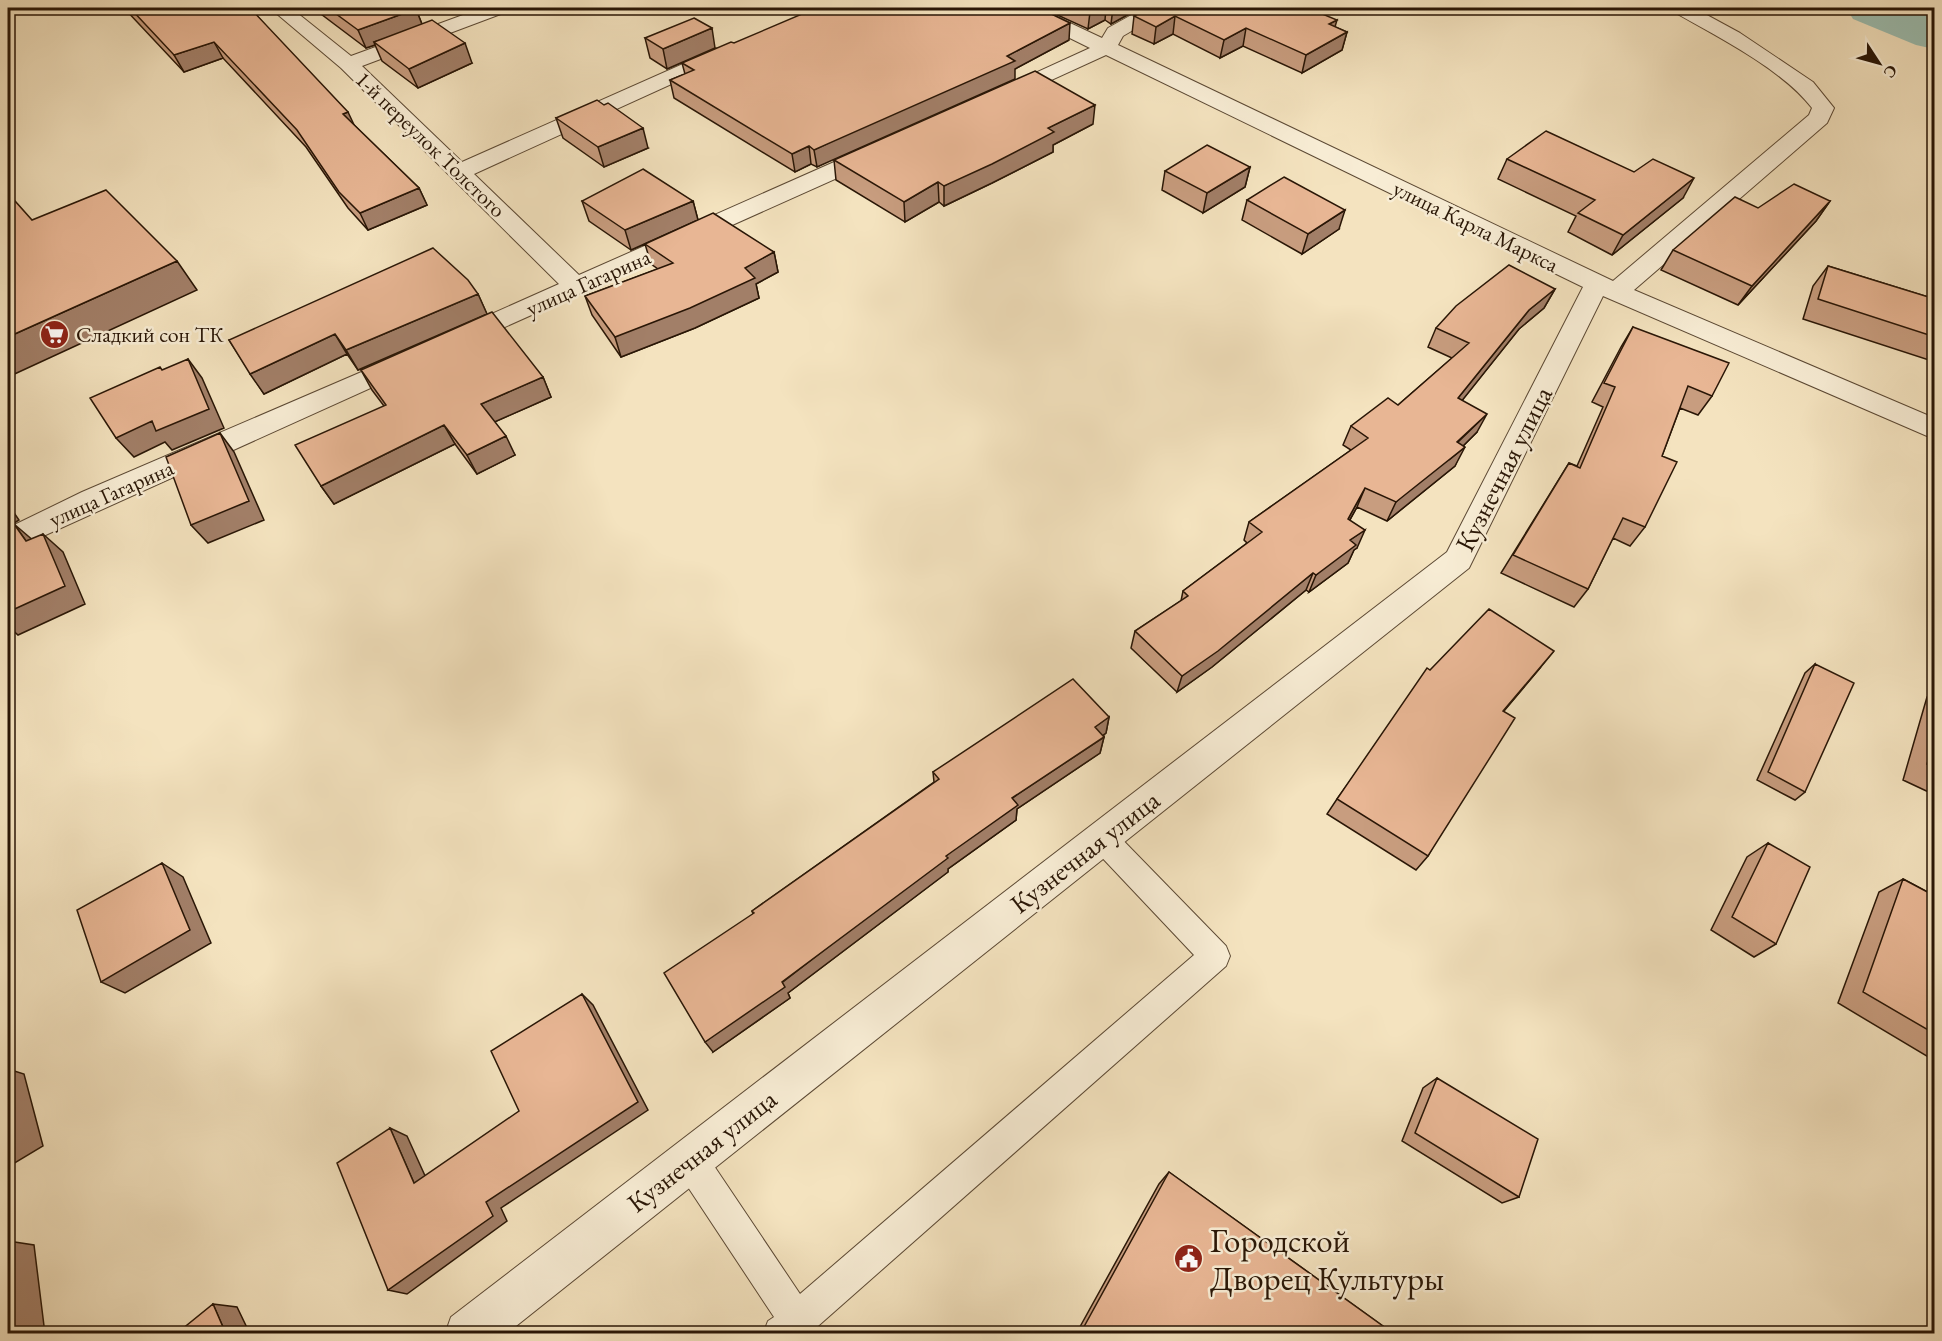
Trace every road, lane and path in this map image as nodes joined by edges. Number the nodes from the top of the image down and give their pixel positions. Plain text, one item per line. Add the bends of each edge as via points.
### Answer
1 (280, 8) edge
2 (499, 8) edge
3 (1024, 8) edge
4 (1157, 8) edge
5 (1681, 8) edge
6 (740, 46) edge
7 (1106, 48) junction
8 (348, 63) junction
9 (987, 102) edge
10 (900, 141) edge
11 (459, 172) junction
12 (576, 287) junction
13 (1607, 288) junction
14 (1935, 429) edge
15 (8, 541) edge
16 (1102, 838) junction
17 (690, 1160) junction
18 (789, 1327) edge
19 (468, 1334) edge

1 - 8 street, 1-й переулок Толстого
2 - 8 street
3 - 7 street, улица Карла Маркса
4 - 7 street via 1115,32
5 - 13 street, Кузнечная улица via 1806,86 1823,108 1819,118
6 - 11 street
7 - 9 street
7 - 13 street, улица Карла Маркса
8 - 11 street, 1-й переулок Толстого
10 - 12 street, улица Гагарина
11 - 12 street, 1-й переулок Толстого
12 - 15 street, улица Гагарина via 92,500
13 - 14 street, улица Карла Маркса
13 - 16 street, Кузнечная улица via 1458,560
16 - 17 street, Кузнечная улица
16 - 18 lane via 1215,956
17 - 18 lane
17 - 19 street, Кузнечная улица

